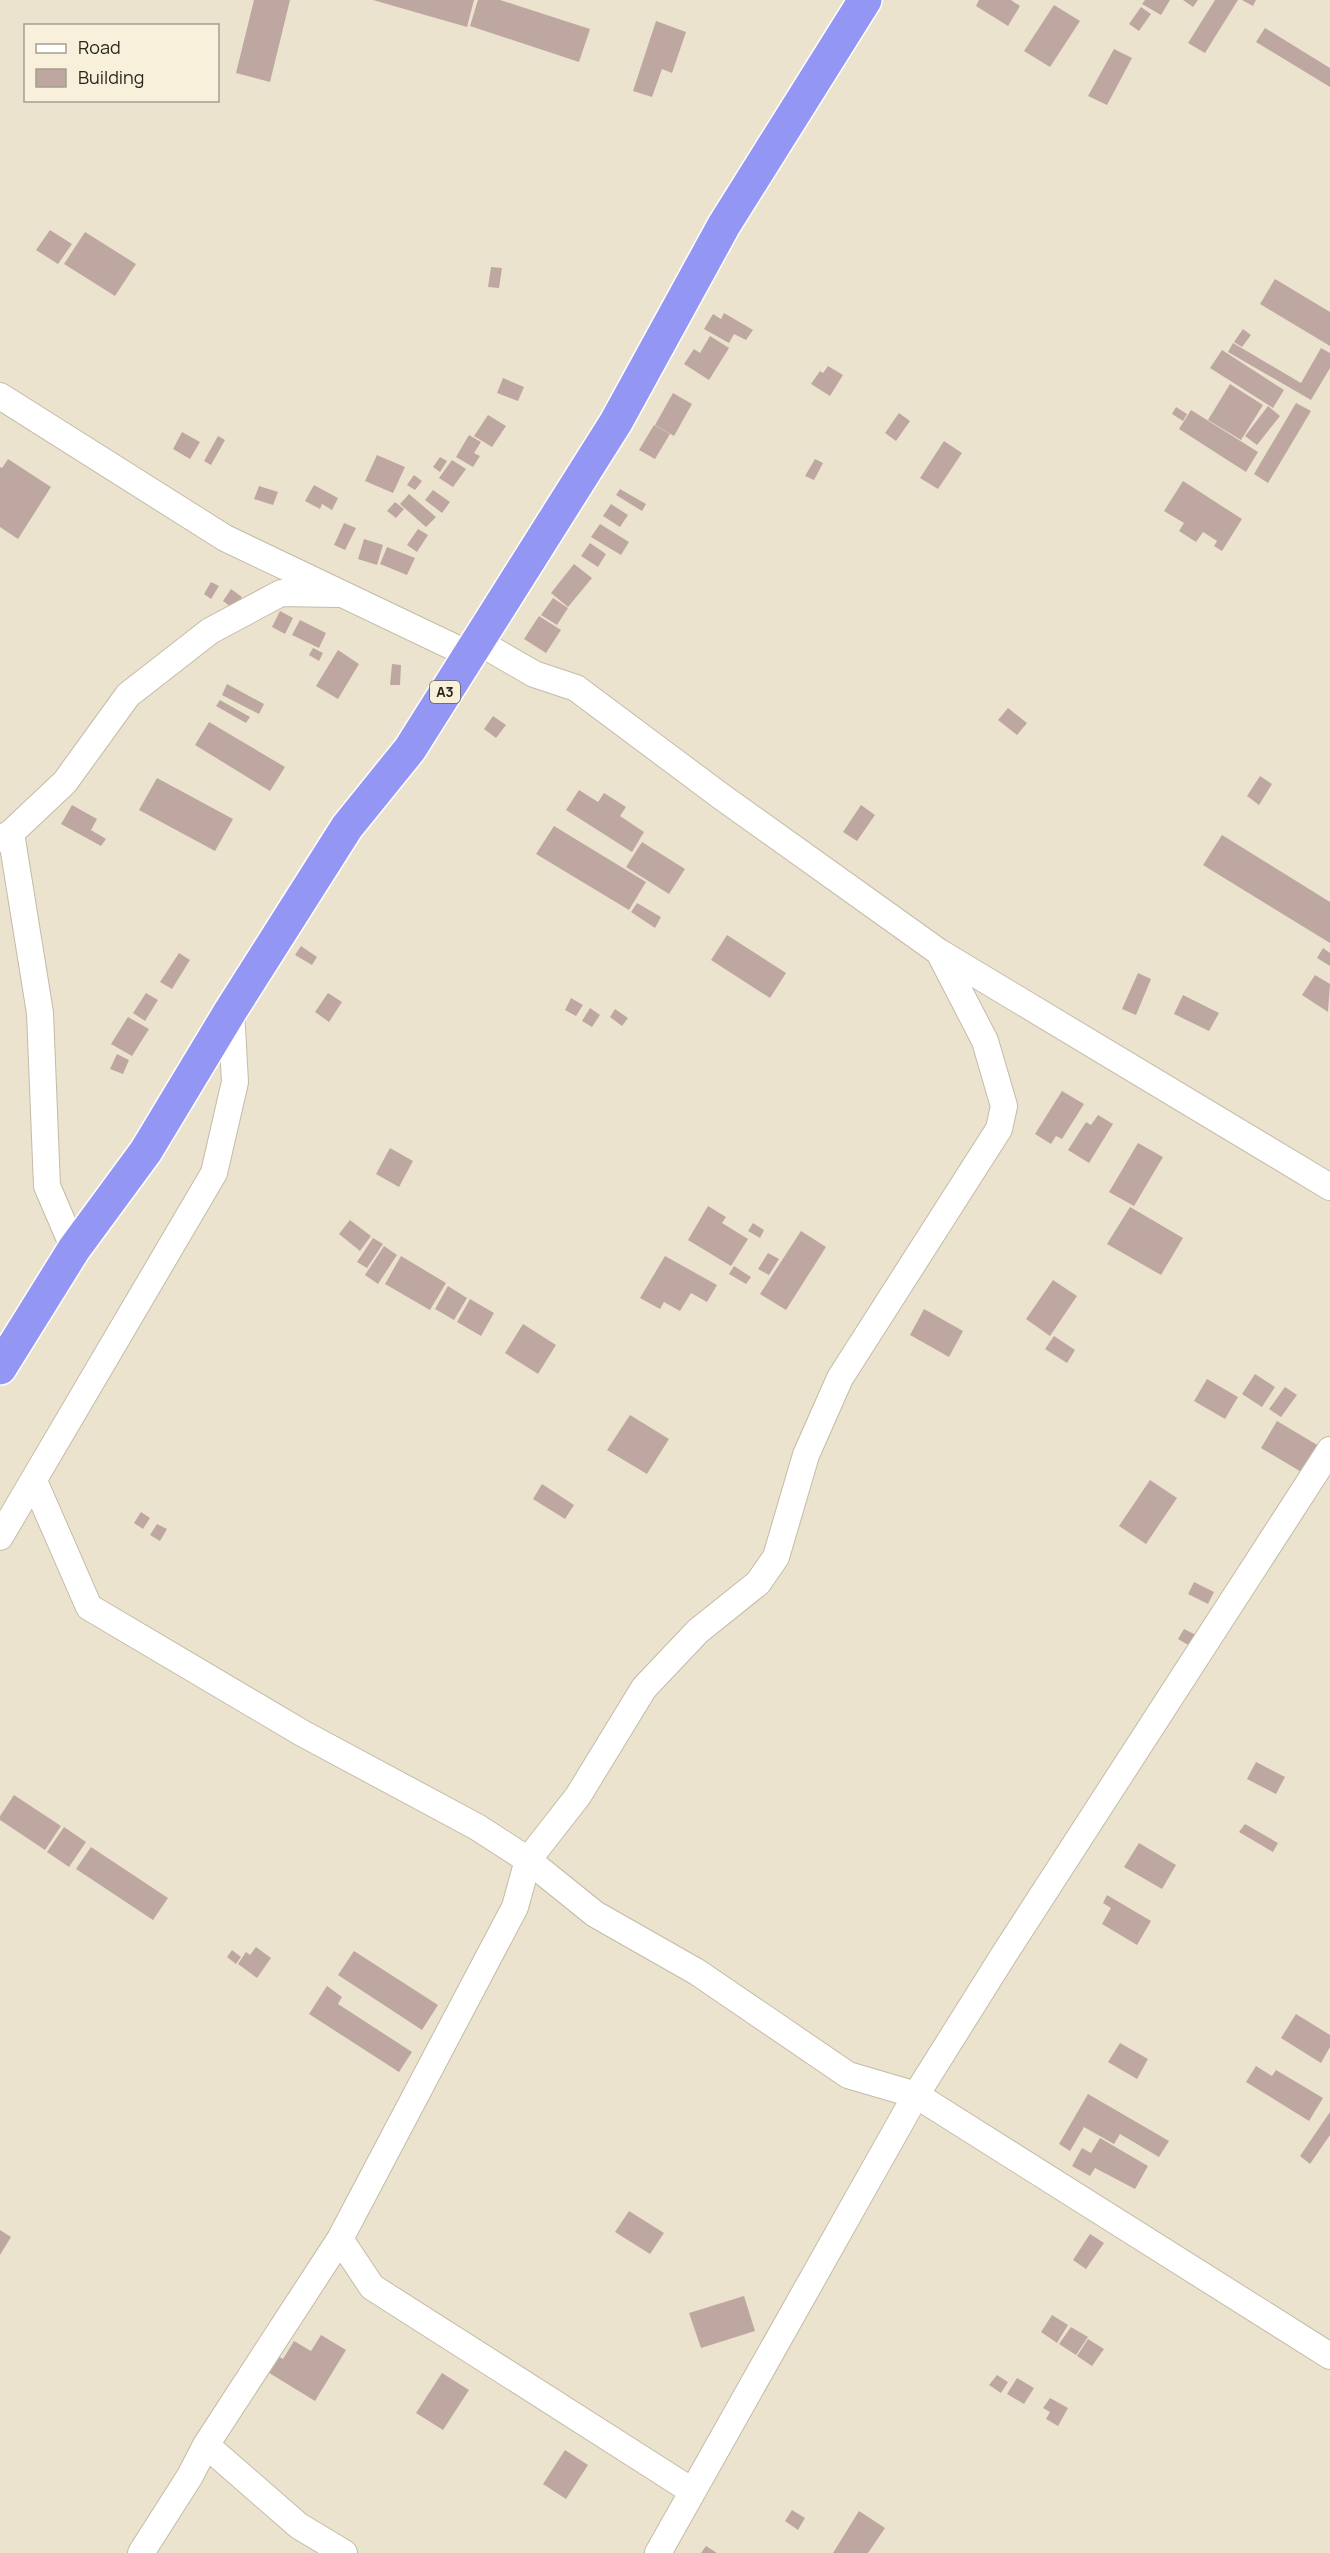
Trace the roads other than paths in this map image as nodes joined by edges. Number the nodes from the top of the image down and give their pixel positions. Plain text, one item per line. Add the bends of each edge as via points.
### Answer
1 (865, 0) edge
2 (0, 396) edge
3 (344, 594) junction
4 (473, 648) junction
5 (5, 836) edge
6 (939, 952) junction
7 (231, 1010) junction
8 (1330, 1187) edge
9 (74, 1249) junction
10 (0, 1368) edge
11 (1330, 1450) edge
12 (34, 1481) junction
13 (0, 1537) edge
14 (528, 1860) junction
15 (916, 2096) junction
16 (340, 2239) junction
17 (1330, 2356) edge
18 (206, 2445) junction
19 (692, 2491) junction
20 (141, 2553) edge
21 (344, 2553) edge
22 (658, 2553) edge

1 - 4 highway, A3 via 724,225 616,422
2 - 3 street via 225,538
3 - 4 street
3 - 5 street via 281,593 210,631 128,694 65,782
4 - 6 street via 576,688
4 - 7 highway, A3 via 410,749 347,827
5 - 9 street via 40,1013 47,1186
6 - 8 street
6 - 14 street via 985,1041 1004,1106 999,1129 840,1378 807,1455 776,1557 758,1583 698,1631 644,1688 578,1796
7 - 9 highway, A3 via 146,1151
7 - 12 street via 235,1082 214,1173
9 - 10 highway, A3
11 - 15 street
12 - 13 street
12 - 14 street via 89,1607 302,1733 477,1827
14 - 15 street via 595,1914 697,1972 848,2075
14 - 16 street via 515,1907
15 - 17 street
15 - 19 street
16 - 18 street
16 - 19 street via 372,2287
18 - 20 street
18 - 21 street via 299,2526
19 - 22 street

